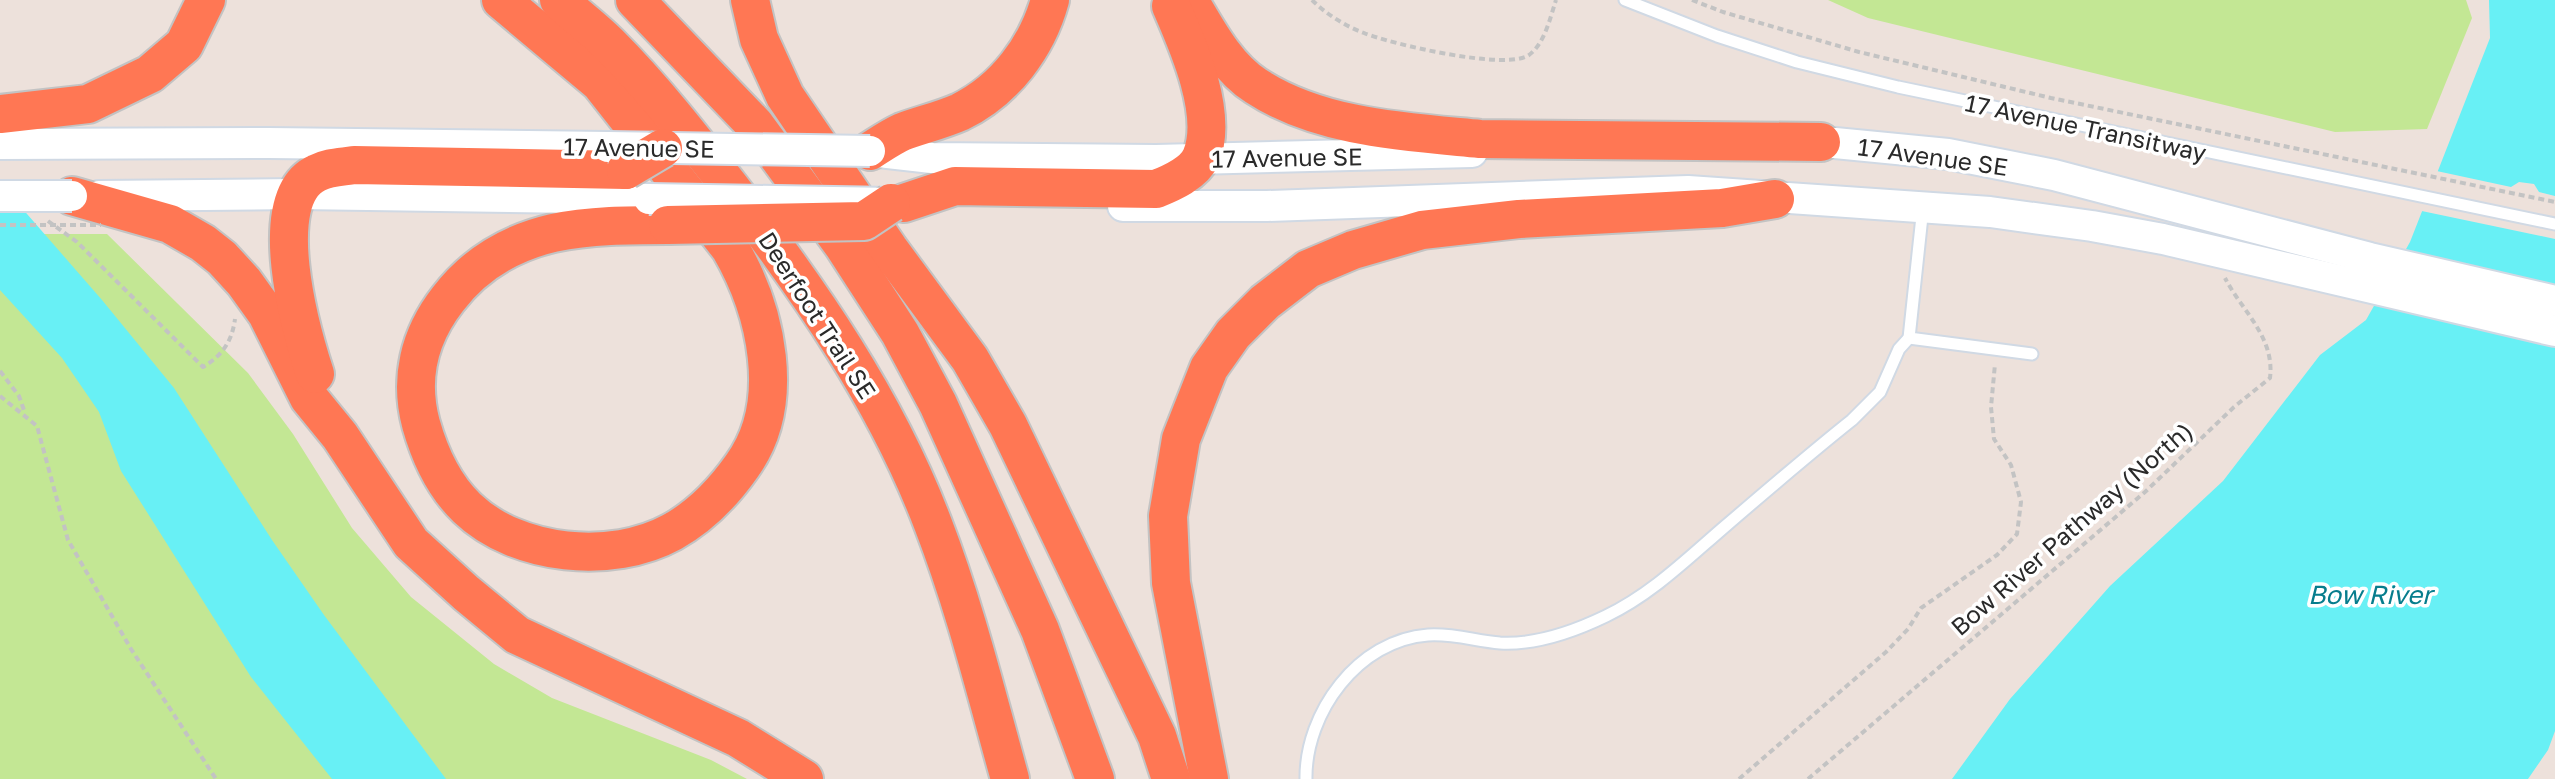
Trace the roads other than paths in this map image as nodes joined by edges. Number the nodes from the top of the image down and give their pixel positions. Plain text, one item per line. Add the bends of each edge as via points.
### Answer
1 (206, 0) edge
2 (501, 0) edge
3 (559, 0) edge
4 (635, 0) edge
5 (750, 0) edge
6 (1050, 0) edge
7 (1168, 0) edge
8 (1189, 0) edge
9 (1625, 0) edge
10 (6, 134) edge
11 (1821, 142) junction
12 (663, 148) joint
13 (870, 151) junction
14 (1200, 159) junction
15 (638, 185) junction
16 (297, 194) junction
17 (0, 196) edge
18 (72, 196) junction
19 (1775, 199) junction
20 (898, 203) junction
21 (1923, 207) junction
22 (2555, 224) edge
23 (2364, 271) junction
24 (2555, 301) edge
25 (2555, 331) edge
26 (1909, 338) junction
27 (2032, 354) dead end
28 (340, 436) junction
29 (804, 779) edge
30 (1010, 779) edge
31 (1095, 779) edge
32 (1171, 779) edge
33 (1209, 779) edge
34 (1306, 779) edge

1 - 10 highway via 184,45 150,74
2 - 15 highway via 600,83 730,248 761,316 768,355 761,427 746,460 698,515 672,533 615,551 573,551 521,540 469,509 433,462 415,400 425,335 460,283 481,264 526,241 618,225
3 - 30 highway, Deerfoot Trail SE via 608,43 679,122 776,247 874,399 933,522
4 - 31 highway via 755,125 900,333 938,404 1040,630
5 - 32 highway via 759,39 785,96 970,359 1008,425 1157,736
6 - 13 highway via 1023,58 988,95
7 - 14 highway via 1202,94 1207,130
8 - 11 highway via 1214,41 1255,86 1310,112 1480,139
9 - 22 lane, 17 Avenue Transitway via 1717,36 1869,80
10 - 15 main road, 17 Avenue SE via 283,143
11 - 14 main road, 17 Avenue SE
11 - 23 main road, 17 Avenue SE via 1948,154 2054,175
12 - 13 main road, 17 Avenue SE, bridge
12 - 15 highway, bridge
13 - 14 main road, 17 Avenue SE via 932,158
14 - 20 highway via 1156,189 955,186
15 - 16 highway via 354,165 314,173
15 - 20 highway, bridge via 864,221
16 - 18 main road
16 - 28 highway via 288,232 293,281 314,371
17 - 18 main road, bridge
18 - 28 highway via 170,224 222,258 267,314 309,398
19 - 20 main road, 17 Avenue SE via 1688,191 1224,207
19 - 21 main road, 17 Avenue SE
19 - 33 highway via 1722,208 1422,230 1308,269 1233,334 1209,368 1181,439 1168,516 1171,583
21 - 23 main road, 17 Avenue SE via 2092,226
21 - 26 lane
23 - 24 main road, 17 Avenue SE
23 - 25 main road, 17 Avenue SE
26 - 27 lane
26 - 34 lane via 1880,392 1852,420 1653,589 1607,616 1534,639 1504,643 1427,635 1378,651 1351,672 1314,726
28 - 29 highway via 411,543 517,635 738,738

